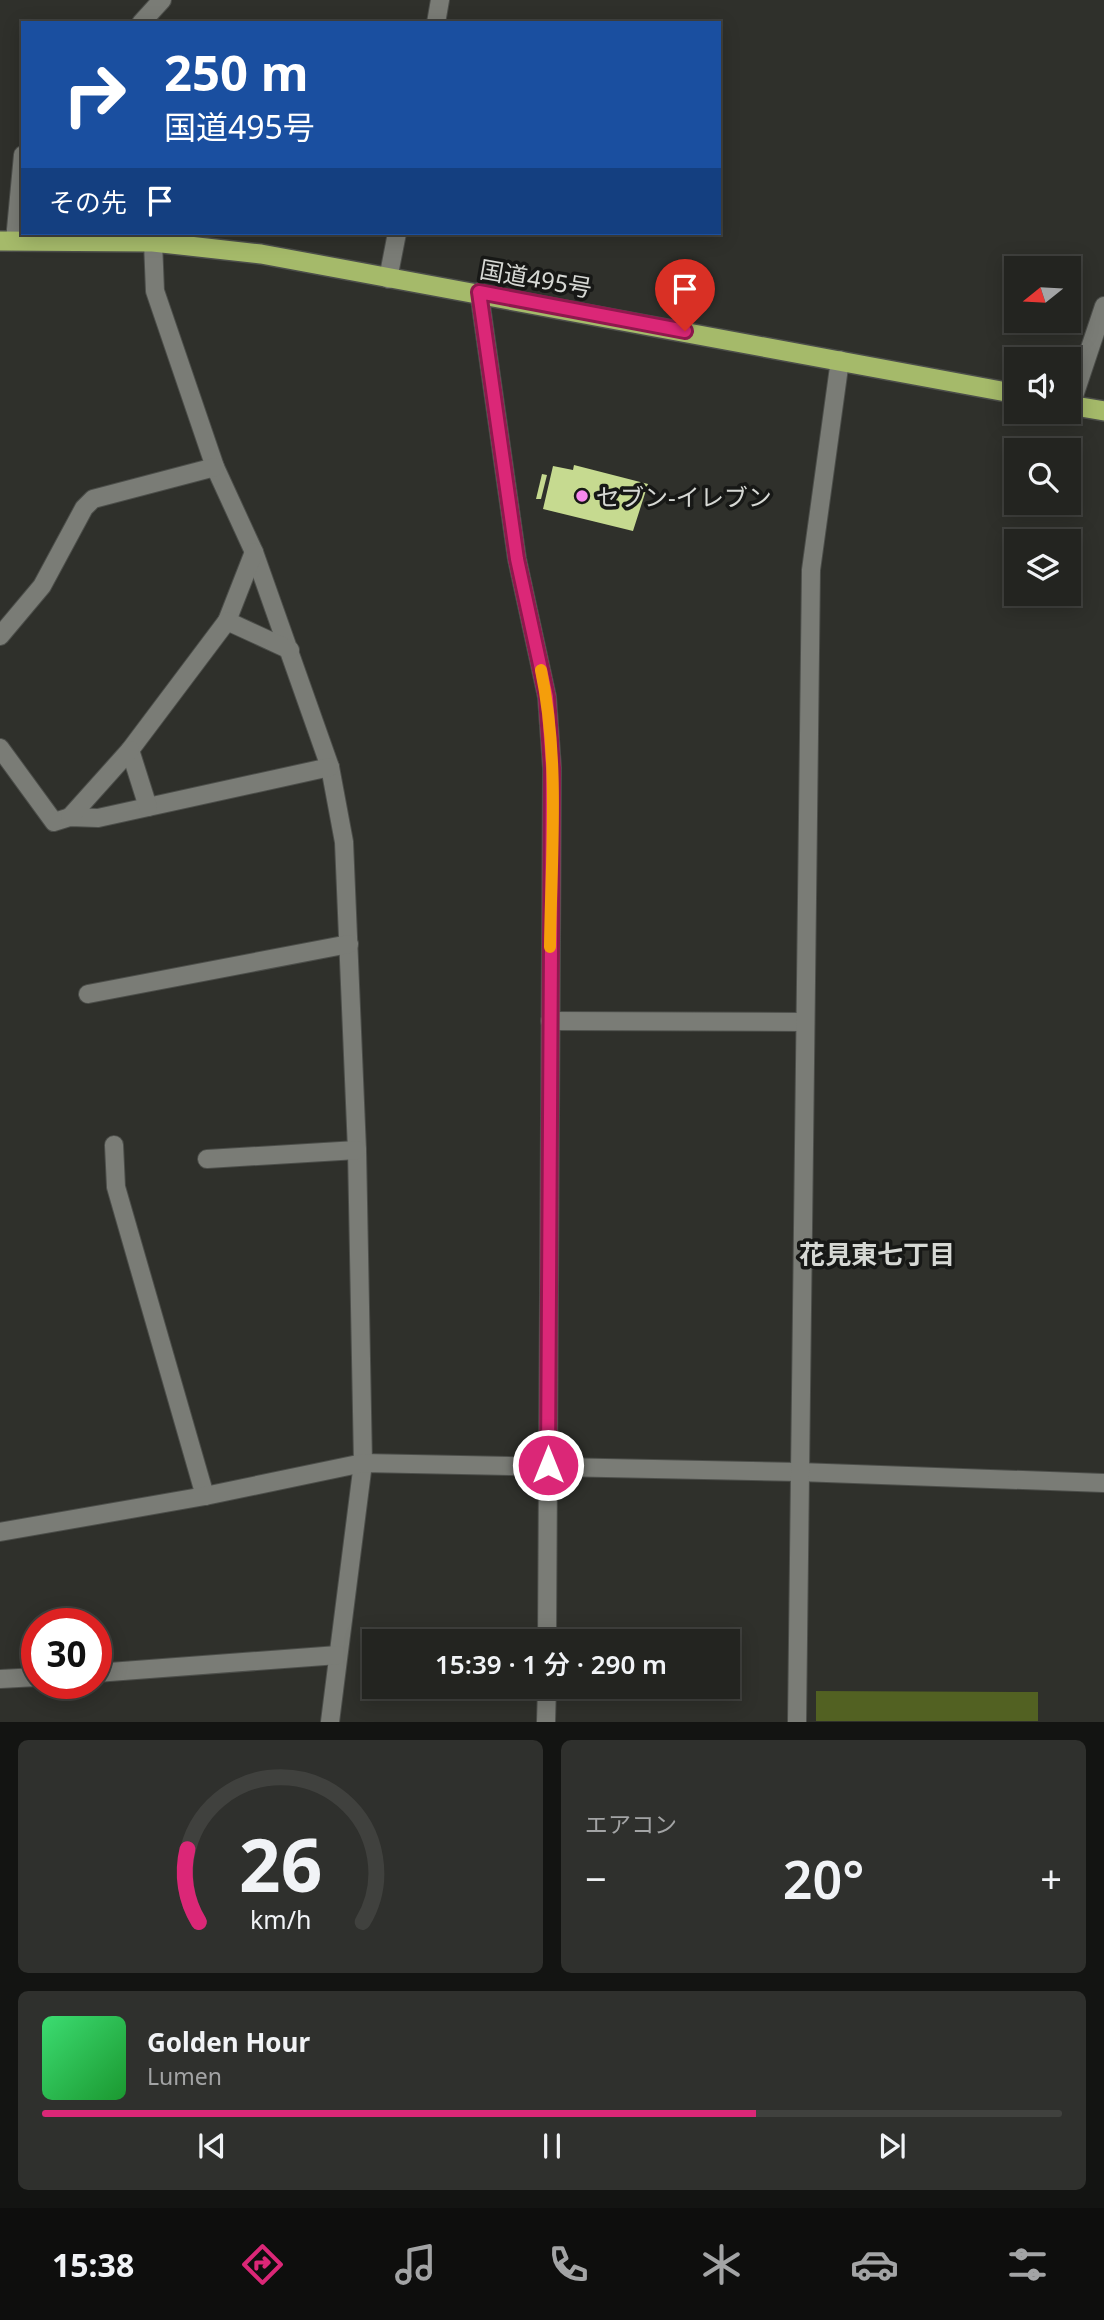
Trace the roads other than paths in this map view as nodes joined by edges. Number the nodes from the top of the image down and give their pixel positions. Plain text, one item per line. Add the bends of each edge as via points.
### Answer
1 (162, 0) edge
2 (440, 0) edge
3 (143, 21) edge
4 (436, 21) edge
5 (21, 166) edge
6 (397, 235) edge
7 (8, 240) edge
8 (153, 242) junction
9 (388, 279) junction
10 (479, 292) junction
11 (1104, 306) edge
12 (840, 360) junction
13 (1081, 373) edge
14 (1004, 392) edge
15 (1081, 407) edge
16 (1104, 411) edge
17 (215, 467) junction
18 (254, 552) junction
19 (227, 621) junction
20 (0, 636) edge
21 (290, 650) junction
22 (0, 748) edge
23 (130, 750) junction
24 (330, 767) junction
25 (148, 807) junction
26 (70, 817) junction
27 (348, 944) junction
28 (88, 994) dead end
29 (550, 1021) junction
30 (804, 1022) junction
31 (114, 1145) dead end
32 (357, 1150) junction
33 (207, 1158) dead end
34 (363, 1463) junction
35 (548, 1465) junction
36 (799, 1472) junction
37 (1104, 1483) edge
38 (205, 1496) junction
39 (0, 1532) edge
40 (547, 1629) edge
41 (338, 1656) junction
42 (112, 1672) edge
43 (21, 1678) edge
44 (0, 1679) edge
45 (547, 1699) edge
46 (330, 1721) edge
47 (546, 1721) edge
48 (797, 1721) edge

1 - 3 street
2 - 4 street
5 - 7 street
6 - 9 street
7 - 8 highway, 国道495号
8 - 9 highway, 国道495号 via 261,254
8 - 17 street via 156,291
9 - 10 highway, 国道495号
10 - 12 highway, 国道495号
10 - 29 street via 517,559 547,697 552,768
11 - 13 street
12 - 14 highway, 国道495号
12 - 30 street via 811,570
15 - 16 highway
17 - 18 street
17 - 20 street via 93,499 42,586
18 - 19 street
18 - 21 street
19 - 21 street
19 - 23 street
21 - 24 street
22 - 26 street via 54,822
23 - 25 street
23 - 26 street
24 - 25 street
24 - 27 street via 344,842
25 - 26 street via 98,818
27 - 28 street
27 - 32 street
29 - 30 street
29 - 35 street
30 - 36 street
31 - 38 street via 116,1187
32 - 33 street
32 - 34 street
34 - 35 street
34 - 38 street
34 - 41 street
35 - 36 street
35 - 40 street
36 - 37 street
36 - 48 street
38 - 39 street
41 - 42 street
41 - 46 street
43 - 44 street
45 - 47 street

